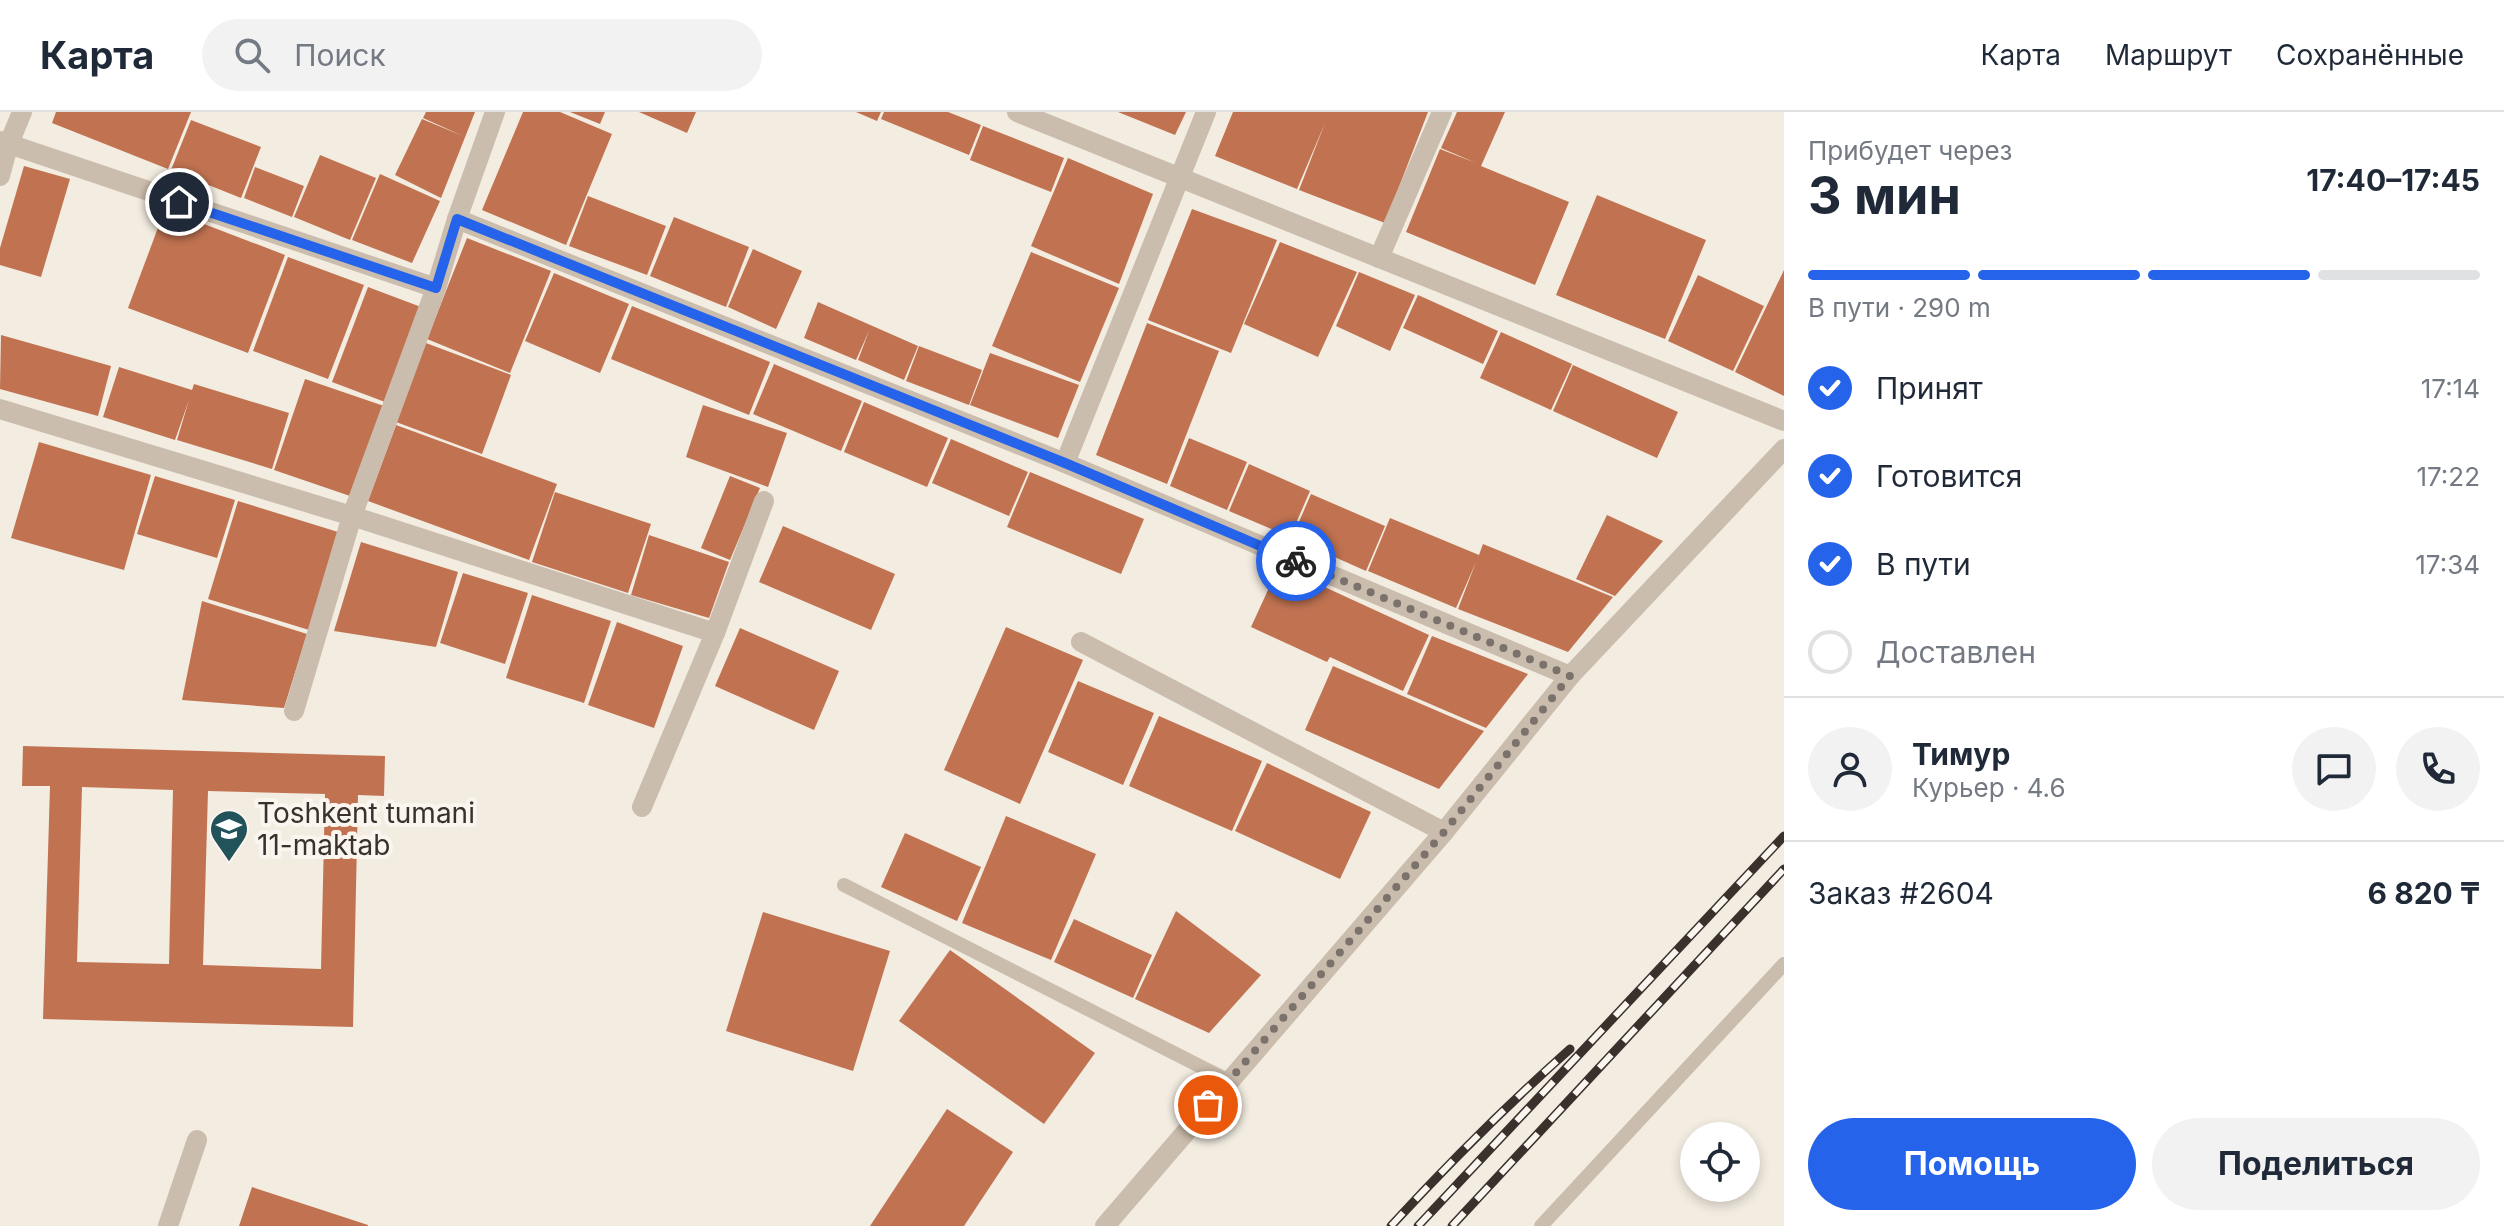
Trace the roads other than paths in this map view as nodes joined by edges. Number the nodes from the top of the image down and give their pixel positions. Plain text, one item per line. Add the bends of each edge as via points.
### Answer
1 (22, 112) edge
2 (495, 112) edge
3 (1017, 112) edge
4 (1206, 112) edge
5 (1442, 112) edge
6 (4, 143) edge
7 (0, 176) edge
8 (1177, 177) junction
9 (457, 219) junction
10 (1379, 258) junction
11 (436, 288) junction
12 (0, 409) edge
13 (1784, 421) edge
14 (1784, 449) edge
15 (1065, 463) junction
16 (764, 501) dead end
17 (352, 516) junction
18 (715, 633) junction
19 (1081, 642) dead end
20 (1570, 676) junction
21 (294, 711) dead end
22 (642, 807) dead end
23 (1444, 832) junction
24 (844, 885) dead end
25 (1784, 964) edge
26 (1229, 1081) junction
27 (197, 1140) dead end
28 (168, 1226) edge
29 (1105, 1226) edge
30 (1541, 1226) edge

1 - 6 street
2 - 9 street
3 - 8 street
4 - 8 street
5 - 10 street
6 - 7 street
6 - 11 street
8 - 10 street
8 - 15 street
9 - 11 street
9 - 15 street
10 - 13 street
11 - 17 street
12 - 17 street
14 - 20 street
15 - 20 street
16 - 18 street
17 - 18 street
17 - 21 street
18 - 22 street
19 - 23 street
20 - 23 street
23 - 26 street
24 - 26 lane
25 - 30 lane
26 - 29 street
27 - 28 street

